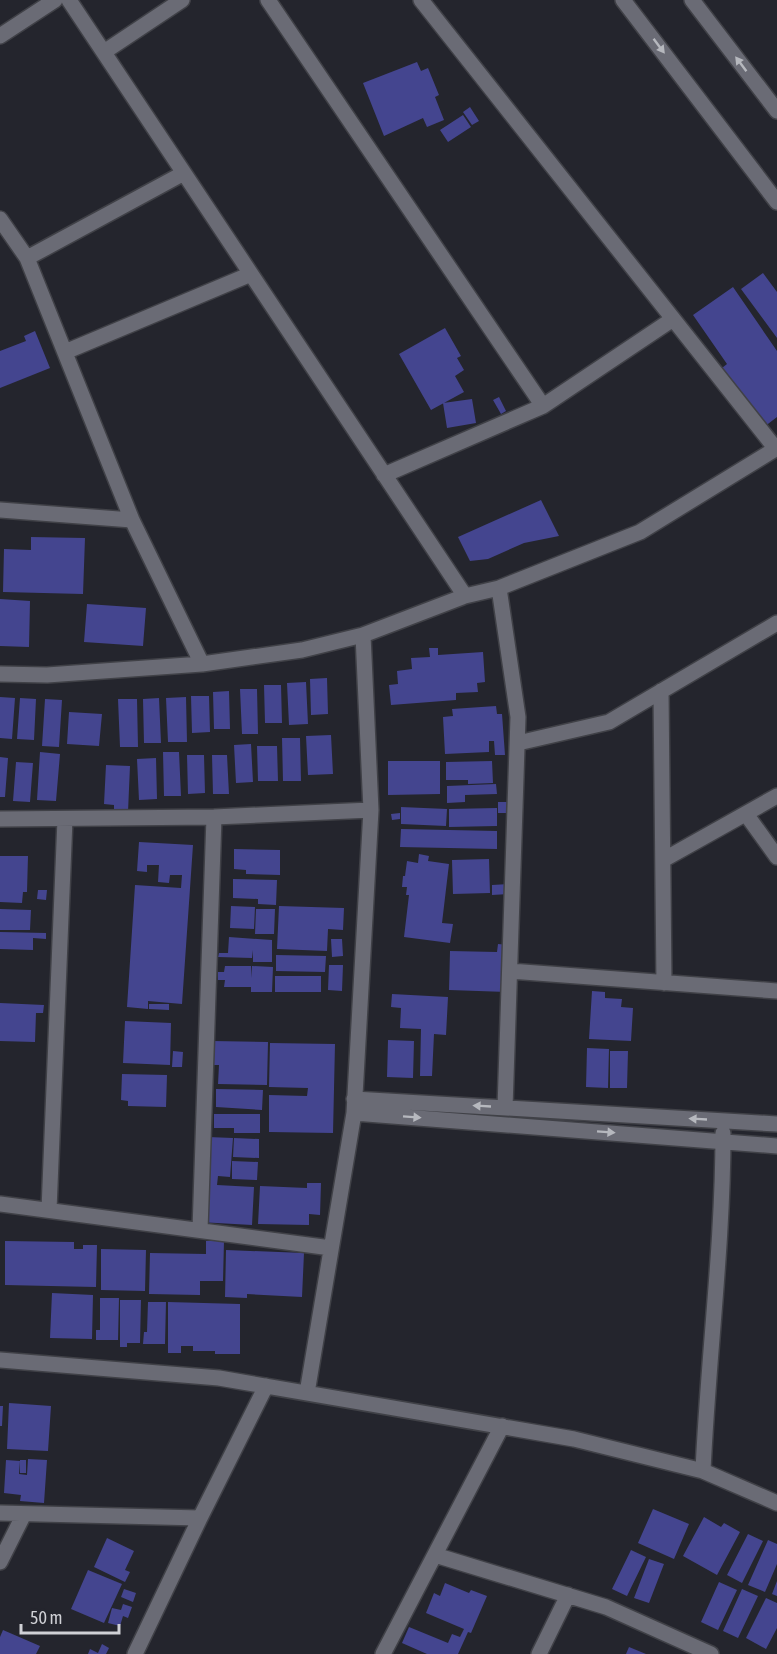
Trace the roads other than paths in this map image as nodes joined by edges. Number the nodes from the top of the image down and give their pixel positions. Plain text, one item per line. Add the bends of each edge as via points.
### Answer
1 (56, 0) edge
2 (69, 0) edge
3 (182, 0) edge
4 (268, 0) edge
5 (421, 0) edge
6 (623, 0) edge
7 (692, 0) edge
8 (0, 36) edge
9 (104, 52) junction
10 (777, 111) edge
11 (184, 173) junction
12 (777, 202) edge
13 (0, 219) edge
14 (27, 258) junction
15 (251, 274) junction
16 (673, 319) junction
17 (65, 352) junction
18 (543, 406) junction
19 (776, 448) edge
20 (384, 475) junction
21 (0, 510) edge
22 (132, 520) junction
23 (500, 588) junction
24 (465, 596) junction
25 (777, 623) edge
26 (363, 635) junction
27 (202, 664) junction
28 (0, 674) edge
29 (661, 691) junction
30 (518, 743) junction
31 (777, 796) edge
32 (371, 810) junction
33 (746, 814) junction
34 (214, 818) junction
35 (0, 819) edge
36 (65, 819) junction
37 (777, 857) edge
38 (663, 860) junction
39 (510, 971) junction
40 (664, 983) junction
41 (777, 991) edge
42 (354, 1106) junction
43 (506, 1108) junction
44 (723, 1121) junction
45 (777, 1124) edge
46 (723, 1142) junction
47 (777, 1146) edge
48 (0, 1204) edge
49 (49, 1210) junction
50 (200, 1230) junction
51 (331, 1248) junction
52 (0, 1360) edge
53 (266, 1386) junction
54 (307, 1393) junction
55 (502, 1426) junction
56 (703, 1471) junction
57 (777, 1503) edge
58 (0, 1513) edge
59 (24, 1514) junction
60 (200, 1518) junction
61 (435, 1555) junction
62 (0, 1562) edge
63 (568, 1595) junction
64 (707, 1653) edge
65 (135, 1654) edge
66 (383, 1654) edge
67 (539, 1654) edge

1 - 8 street
2 - 9 street
3 - 9 street
4 - 18 street
5 - 16 street
6 -> 12 street
10 -> 7 street
9 - 11 street
11 - 14 street
11 - 15 street
13 - 14 street
14 - 17 street
15 - 17 street
15 - 20 street
16 - 18 street
16 - 19 street
17 - 22 street
18 - 20 street
19 - 23 street via 640,532
20 - 24 street
21 - 22 street
22 - 27 street
23 - 24 street
23 - 30 street via 519,717
24 - 26 street
25 - 29 street
26 - 27 street via 302,650
26 - 32 street
27 - 28 street via 46,675
29 - 30 street via 609,722
29 - 38 street
30 - 39 street
31 - 33 street
32 - 34 street
32 - 42 street
33 - 37 street
33 - 38 street
34 - 36 street
34 - 50 street
35 - 36 street
36 - 49 street
38 - 40 street
39 - 40 street
39 - 43 street
40 - 41 street
43 -> 42 street
42 -> 46 street
42 - 51 street
44 -> 43 street
44 - 45 street
44 - 46 street
46 - 47 street
46 - 56 street
48 - 49 street
49 - 50 street
50 - 51 street
51 - 54 street
52 - 53 street via 219,1378
53 - 54 street
53 - 60 street
54 - 55 street
55 - 56 street via 574,1438
55 - 61 street
56 - 57 street
58 - 59 street
59 - 60 street
59 - 62 street
60 - 65 street
61 - 63 street
61 - 66 street
63 - 64 street via 606,1606
63 - 67 street

